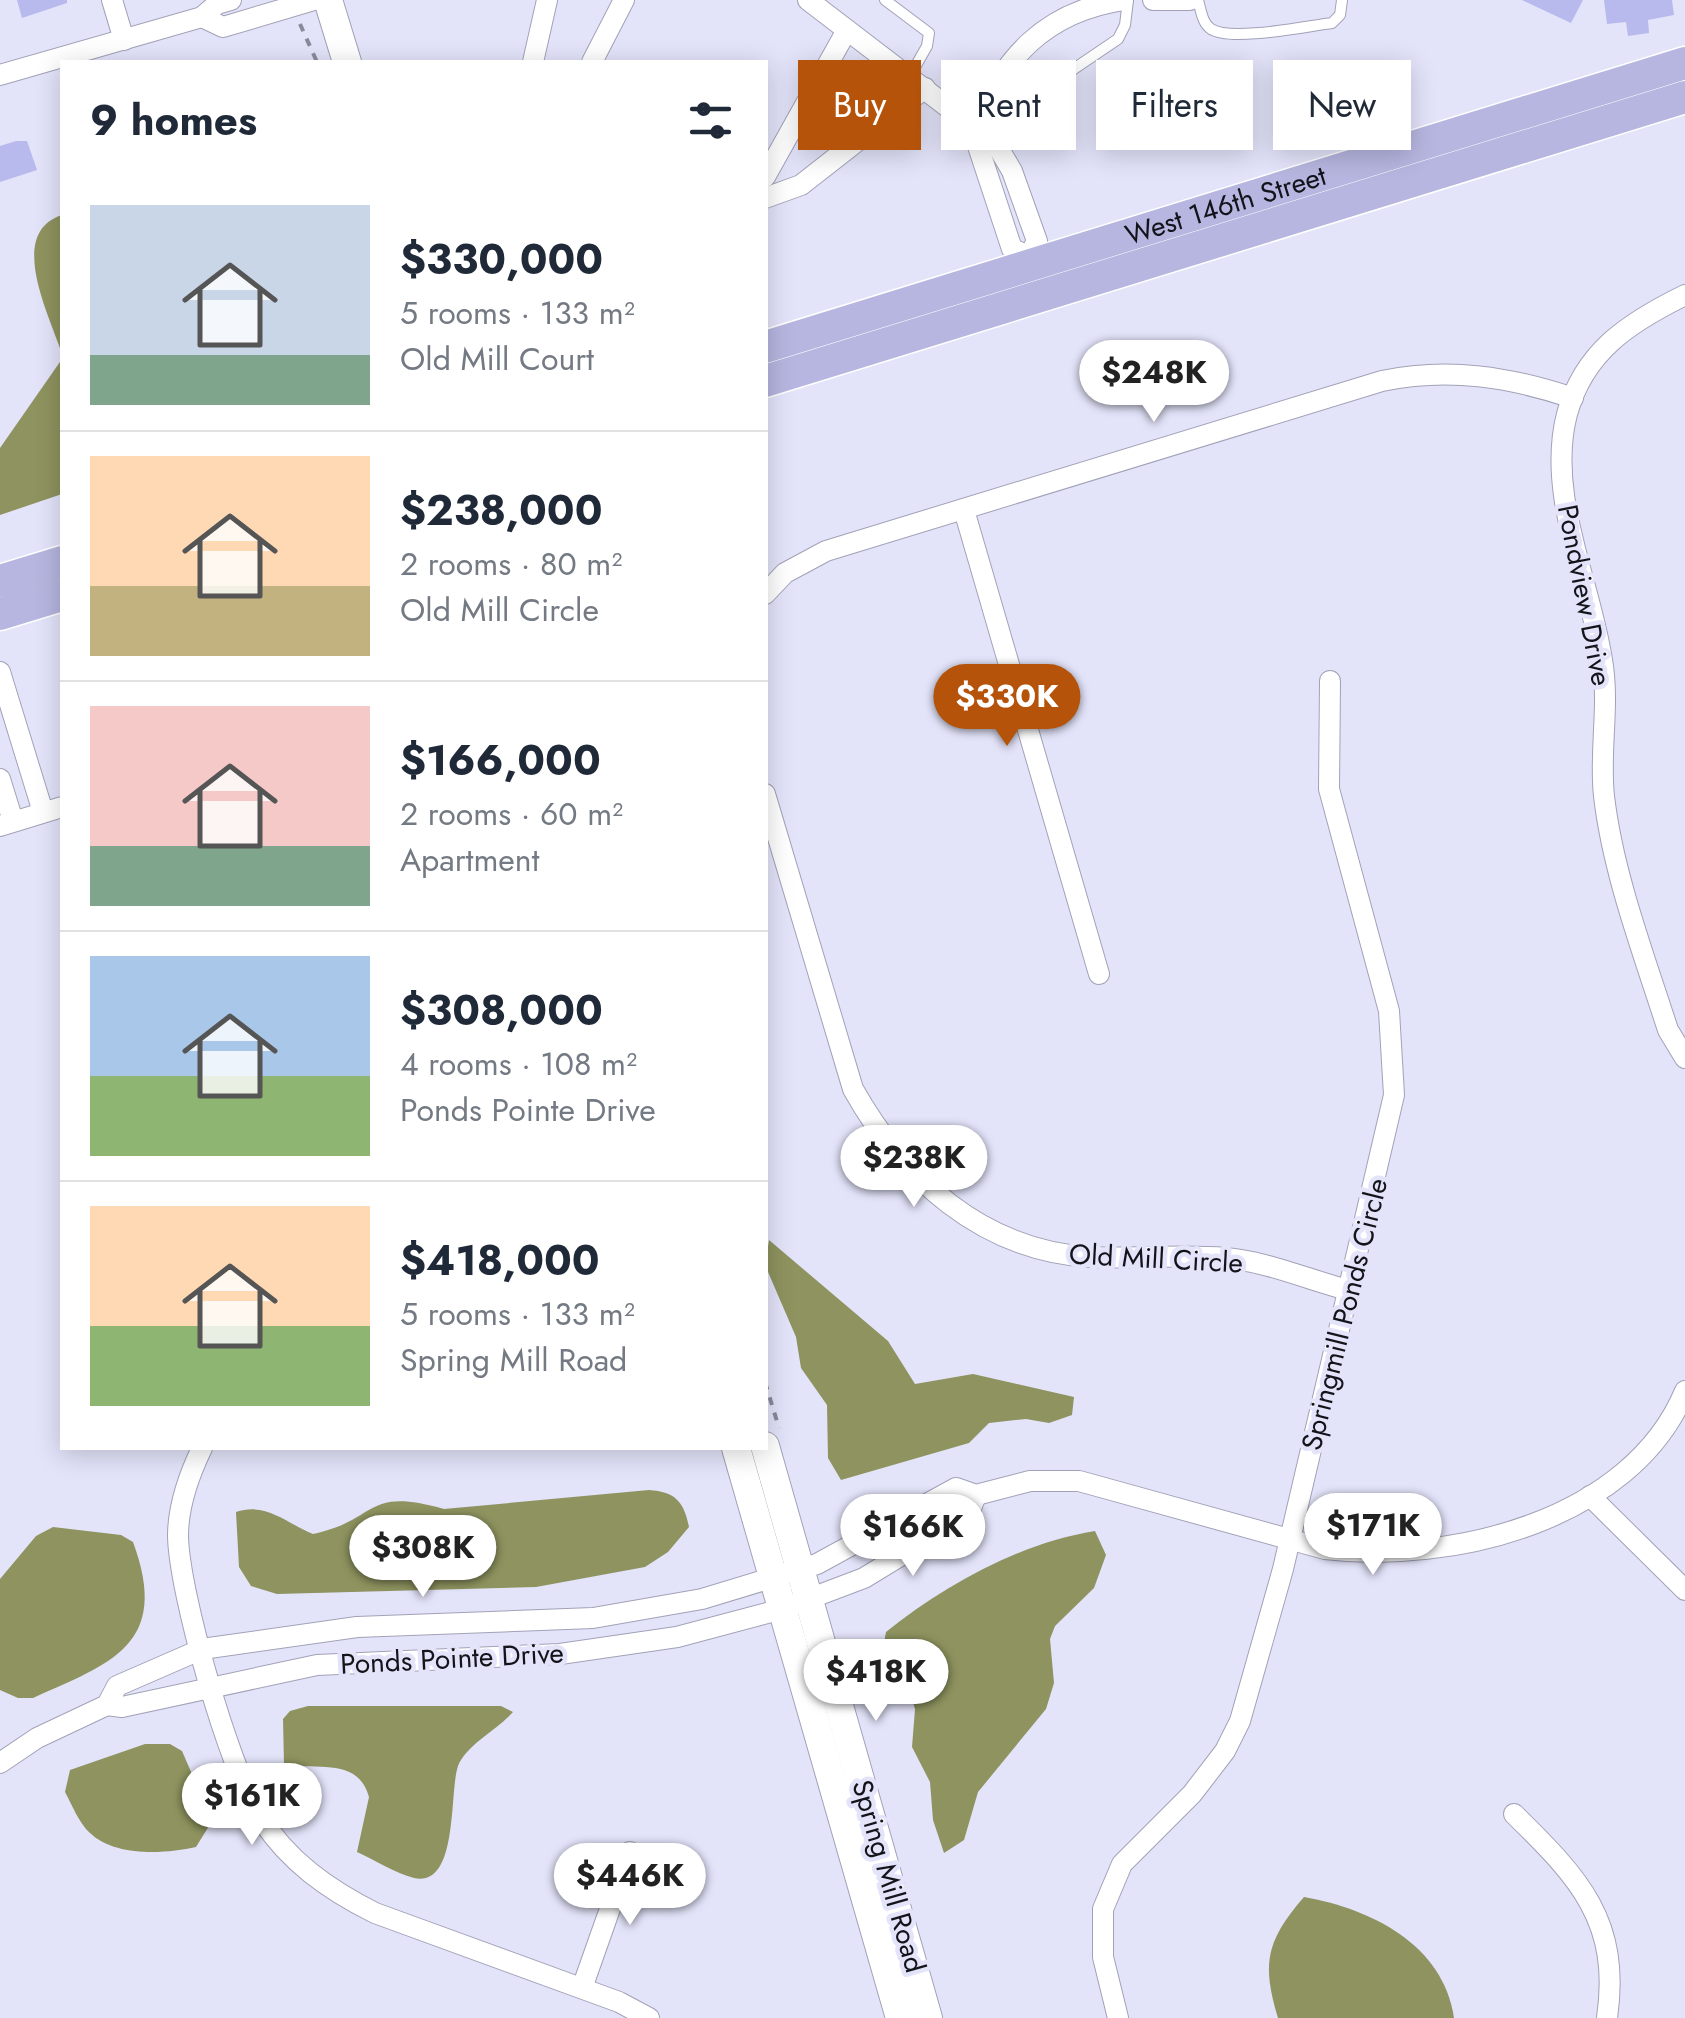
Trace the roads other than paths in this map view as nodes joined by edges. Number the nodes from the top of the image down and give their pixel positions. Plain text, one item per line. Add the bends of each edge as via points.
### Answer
1 (112, 0) edge
2 (231, 0) edge
3 (328, 0) edge
4 (546, 0) edge
5 (624, 0) edge
6 (808, 0) edge
7 (886, 0) edge
8 (1126, 0) edge
9 (1154, 0) edge
10 (1190, 0) edge
11 (1198, 0) edge
12 (1342, 0) edge
13 (305, 2) edge
14 (202, 17) junction
15 (848, 30) junction
16 (124, 40) junction
17 (346, 60) edge
18 (533, 60) edge
19 (593, 60) edge
20 (888, 60) edge
21 (1011, 60) edge
22 (1685, 62) edge
23 (1076, 67) edge
24 (921, 71) edge
25 (0, 75) edge
26 (921, 84) edge
27 (1685, 97) edge
28 (941, 101) edge
29 (841, 150) edge
30 (980, 150) edge
31 (768, 184) edge
32 (768, 190) edge
33 (1034, 272) junction
34 (1685, 295) edge
35 (768, 346) edge
36 (768, 379) edge
37 (1574, 398) junction
38 (964, 510) junction
39 (60, 563) edge
40 (0, 581) edge
41 (768, 588) edge
42 (60, 597) edge
43 (0, 614) edge
44 (0, 672) edge
45 (1330, 681) dead end
46 (0, 779) edge
47 (768, 804) edge
48 (30, 816) edge
49 (1098, 974) dead end
50 (1685, 1058) edge
51 (1351, 1290) junction
52 (1685, 1391) edge
53 (201, 1450) edge
54 (737, 1450) edge
55 (766, 1450) edge
56 (976, 1495) junction
57 (1590, 1496) junction
58 (1289, 1540) junction
59 (788, 1574) junction
60 (1685, 1590) edge
61 (796, 1604) junction
62 (202, 1649) junction
63 (213, 1686) junction
64 (107, 1705) junction
65 (0, 1763) edge
66 (1514, 1814) dead end
67 (630, 1852) dead end
68 (582, 1988) junction
69 (648, 2018) edge
70 (900, 2018) edge
71 (928, 2018) edge
72 (1118, 2018) edge
73 (1607, 2018) edge

1 - 16 street
2 - 14 street
3 - 17 street
4 - 18 street
5 - 19 street
6 - 15 street
7 - 24 lane via 929,33
8 - 21 street via 1082,10 1039,34
8 - 23 lane via 1118,39
9 - 10 street
11 - 12 lane via 1214,32 1235,33 1332,23
13 - 14 street via 224,26
14 - 16 street
15 - 20 street
15 - 31 street
16 - 25 street
22 - 33 main road, West 146th Street
26 - 28 street
27 - 33 main road, West 146th Street
29 - 32 street via 801,185
30 - 33 street via 1012,249
33 - 35 main road, West 146th Street
33 - 36 main road, West 146th Street
34 - 37 street, Pondview Drive via 1609,340
37 - 38 street via 1491,377 1404,377
37 - 50 street, Pondview Drive via 1561,466 1603,663 1604,799 1668,1030
38 - 41 street via 803,561
38 - 49 street
39 - 40 main road
42 - 43 main road
44 - 48 street
45 - 51 street, Springmill Ponds Circle via 1329,789 1389,1011 1395,1063 1390,1125
46 - 48 street
47 - 51 street, Old Mill Circle via 853,1088 918,1181 980,1224 1050,1251 1244,1260
51 - 58 street, Springmill Ponds Circle
52 - 57 street, Ponds Pointe Drive via 1646,1449
53 - 62 street via 178,1532 184,1588
54 - 59 street, Spring Mill Road
55 - 59 street, Spring Mill Road
56 - 58 street, Ponds Pointe Drive via 1030,1481 1079,1482
56 - 59 street, Ponds Pointe Drive via 956,1488
56 - 61 street, Ponds Pointe Drive via 969,1514 864,1578
57 - 58 street, Ponds Pointe Drive via 1527,1524 1426,1550 1352,1552
57 - 60 street
58 - 72 street, Springmill Ponds Circle via 1254,1678 1226,1751 1122,1864 1103,1909 1103,1957
59 - 61 street, Spring Mill Road
59 - 62 street, Ponds Pointe Drive via 702,1599 593,1618 357,1627
61 - 63 street, Ponds Pointe Drive via 678,1638 602,1650 316,1665
61 - 70 street, Spring Mill Road
61 - 71 street, Spring Mill Road
62 - 63 street
62 - 64 street, Ponds Pointe Drive via 117,1686
63 - 64 street, Ponds Pointe Drive
63 - 68 street via 243,1783 259,1815 302,1868 375,1914
64 - 65 street, Ponds Pointe Drive
66 - 73 street via 1592,1901 1612,1972
67 - 68 street
68 - 69 street

